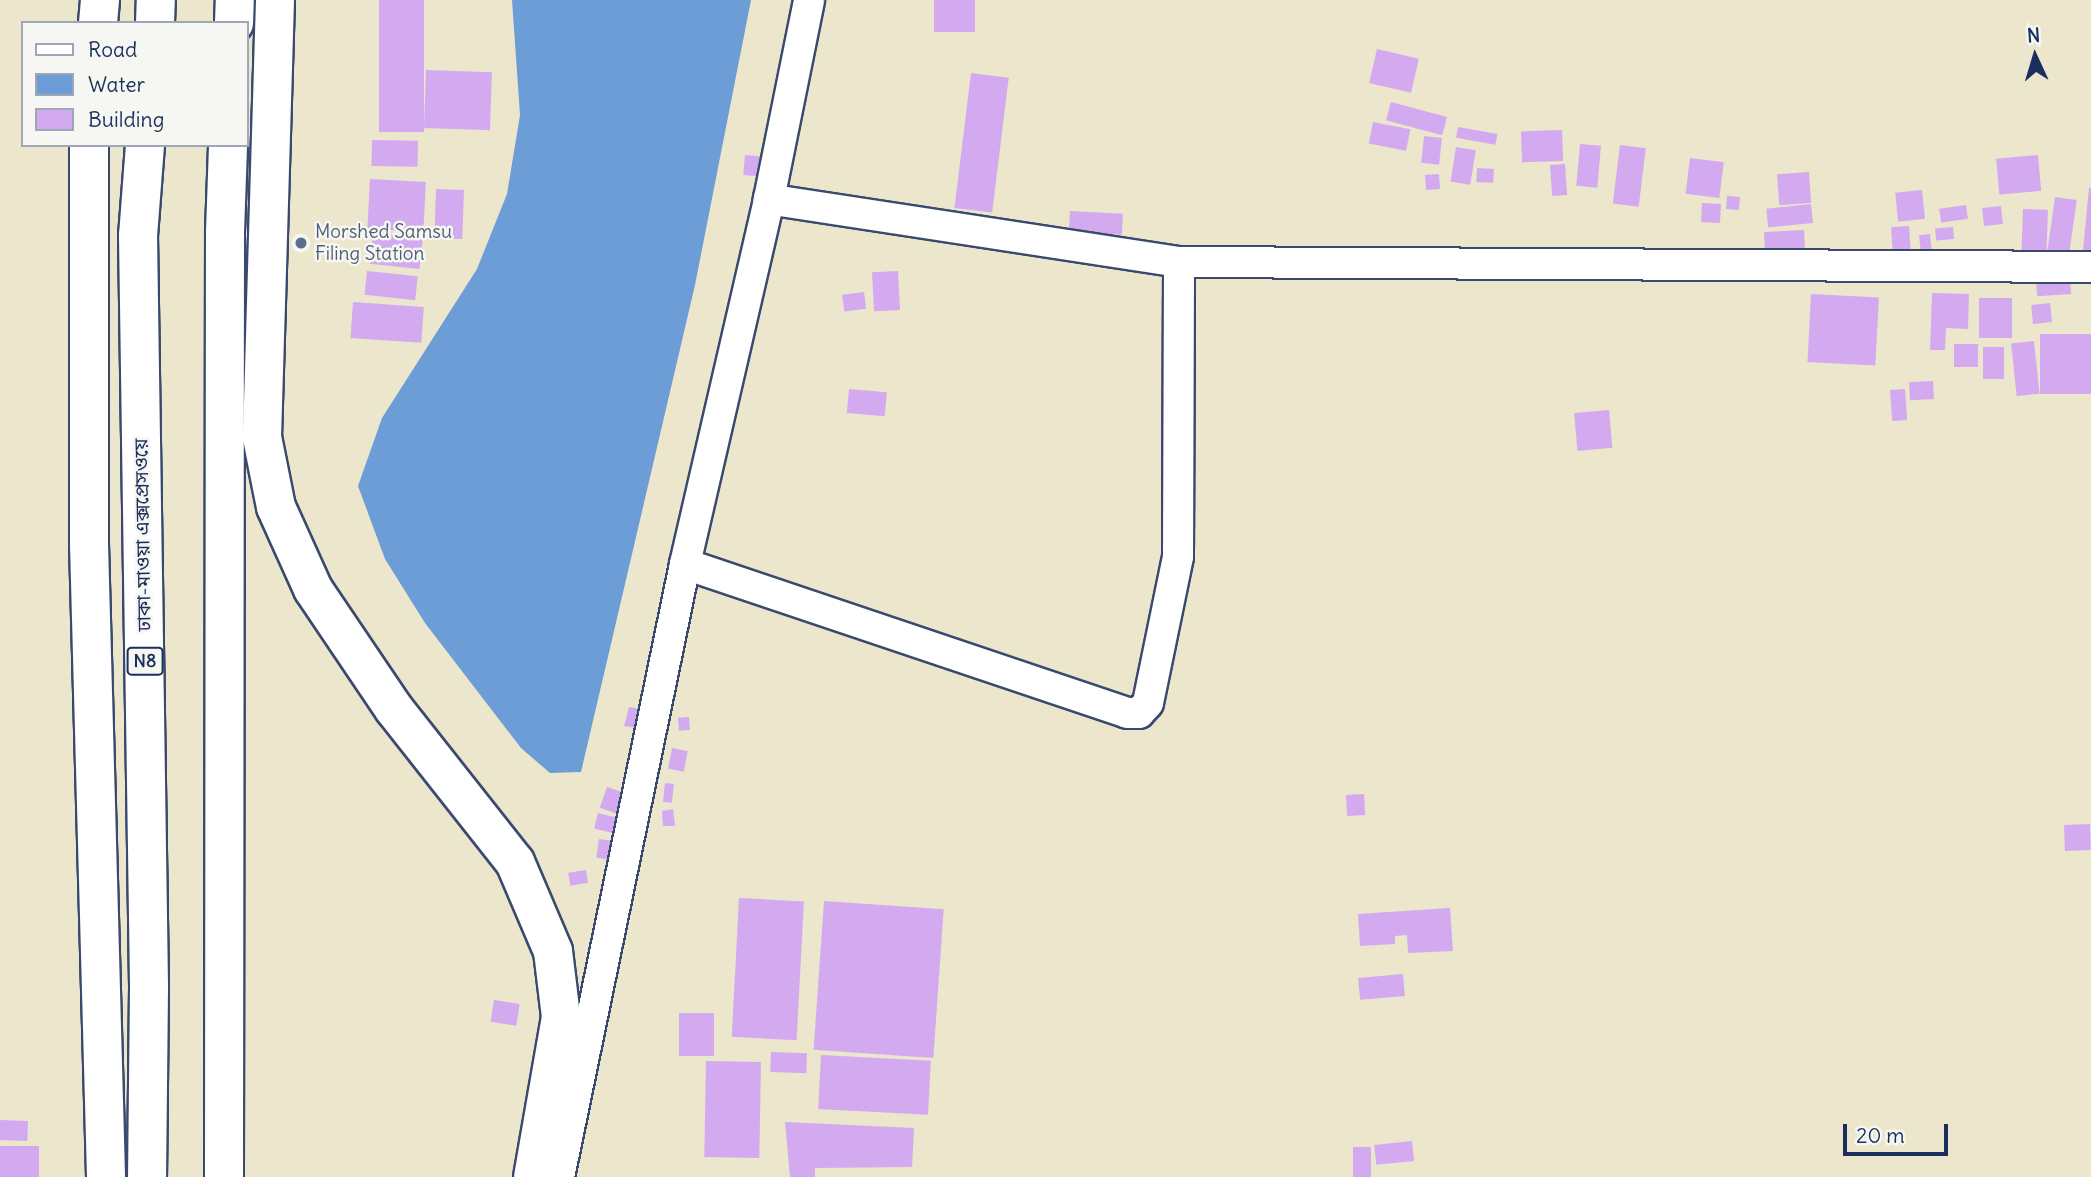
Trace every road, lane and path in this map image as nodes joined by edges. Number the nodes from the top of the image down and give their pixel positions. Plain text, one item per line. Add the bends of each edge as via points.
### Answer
1 (100, 0) edge
2 (156, 0) edge
3 (235, 0) edge
4 (275, 0) edge
5 (808, 0) edge
6 (98, 21) edge
7 (155, 21) edge
8 (234, 21) edge
9 (89, 147) edge
10 (145, 147) edge
11 (228, 147) edge
12 (769, 199) junction
13 (1179, 262) junction
14 (2091, 267) edge
15 (685, 564) junction
16 (106, 1177) edge
17 (147, 1177) edge
18 (224, 1177) edge
19 (533, 1177) edge
20 (559, 1177) edge

1 - 6 main road
2 - 7 main road
3 - 8 main road
4 - 19 main road via 262,437 276,507 313,589 394,709 515,862 553,951 561,1017
5 - 12 street
9 - 16 main road via 89,544
10 - 17 main road, ঢাকা-মাওয়া এক্সপ্রেসওয়ে / N8 via 138,235 149,989
11 - 18 main road
12 - 13 street
12 - 15 street
13 - 14 street
13 - 15 street via 1178,557 1148,703 1139,713 1127,713
15 - 20 street

